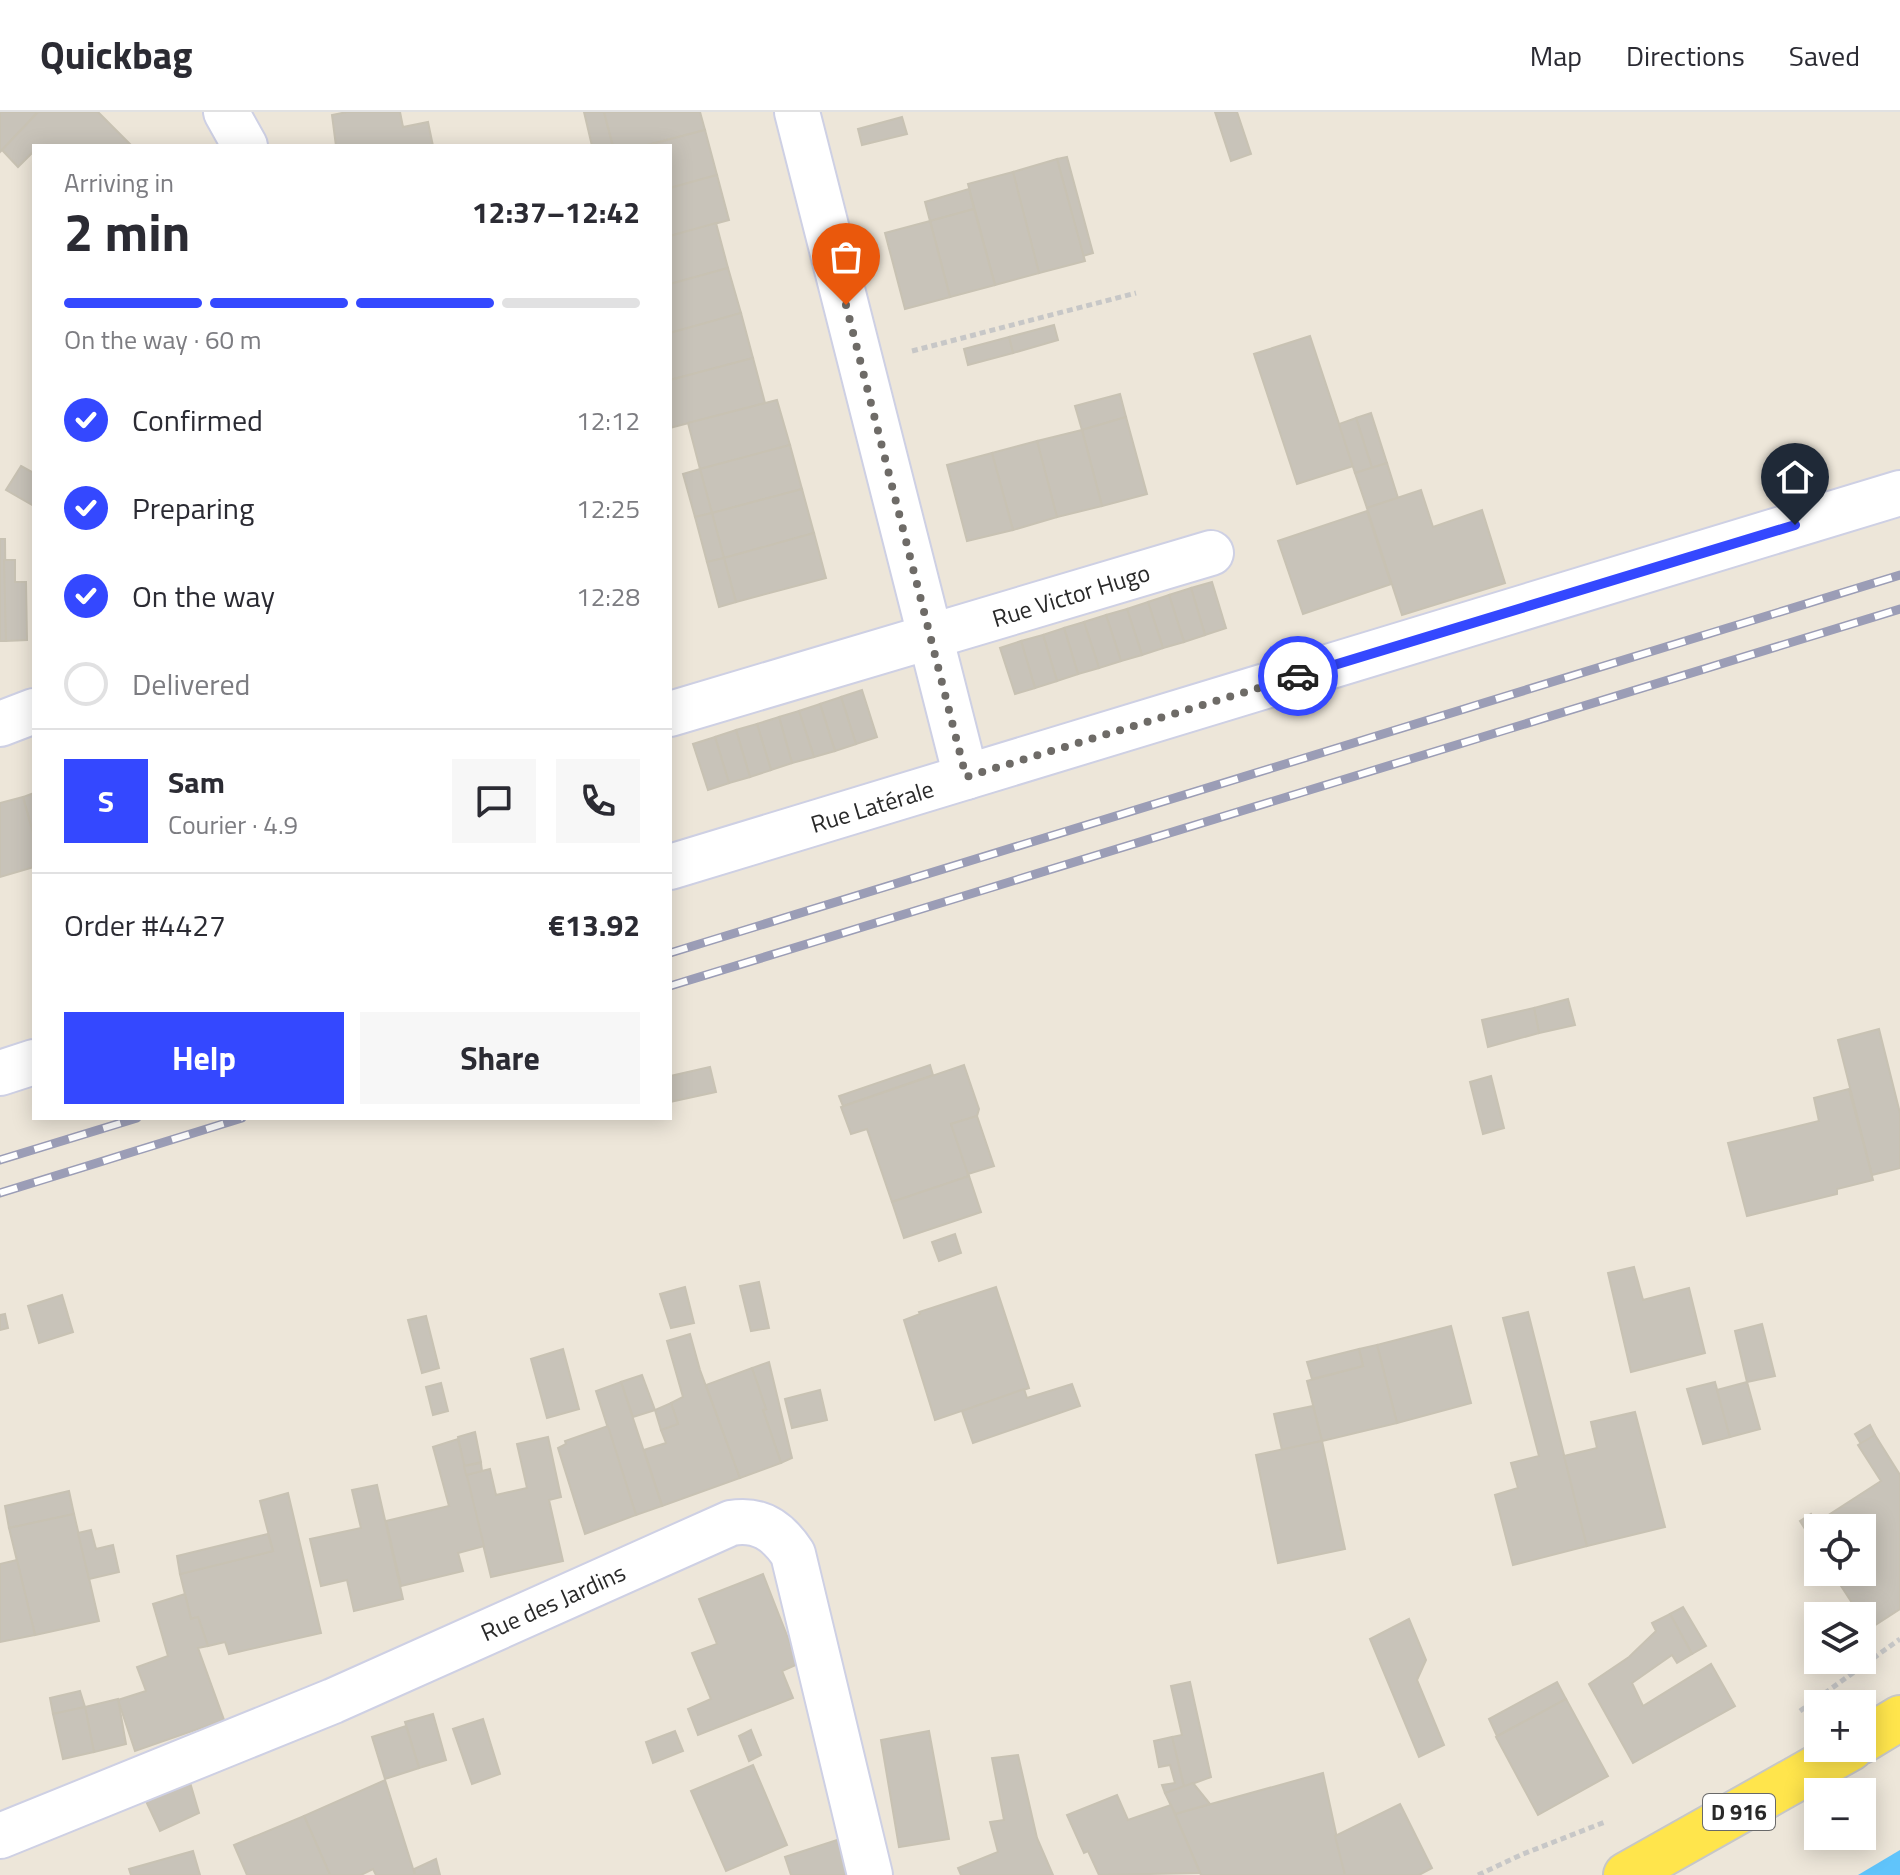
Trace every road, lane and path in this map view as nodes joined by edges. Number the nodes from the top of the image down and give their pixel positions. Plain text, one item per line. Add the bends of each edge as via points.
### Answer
1 (226, 112) edge
2 (797, 112) edge
3 (244, 144) edge
4 (1136, 293) dead end
5 (862, 364) junction
6 (1900, 493) edge
7 (1211, 553) dead end
8 (931, 637) junction
9 (32, 712) edge
10 (672, 713) edge
11 (0, 724) edge
12 (966, 777) junction
13 (672, 866) edge
14 (32, 1063) edge
15 (0, 1073) edge
16 (1900, 1639) edge
17 (1792, 1717) dead end
18 (1900, 1718) edge
19 (1876, 1733) edge
20 (1826, 1762) edge
21 (1612, 1819) dead end
22 (0, 1836) edge
23 (870, 1875) edge
24 (1478, 1875) edge
25 (1626, 1875) edge

1 - 3 street
2 - 5 street
4 - 5 path
5 - 8 street
6 - 12 street, Rue Latérale
7 - 8 street, Rue Victor Hugo
8 - 10 street, Rue Victor Hugo
8 - 12 street
9 - 11 street
12 - 13 street, Rue Latérale
14 - 15 street
16 - 17 path
18 - 19 main road
20 - 25 main road, D 916
21 - 24 path
22 - 23 street, Rue des Jardins via 333,1701 742,1521 774,1531 793,1554

